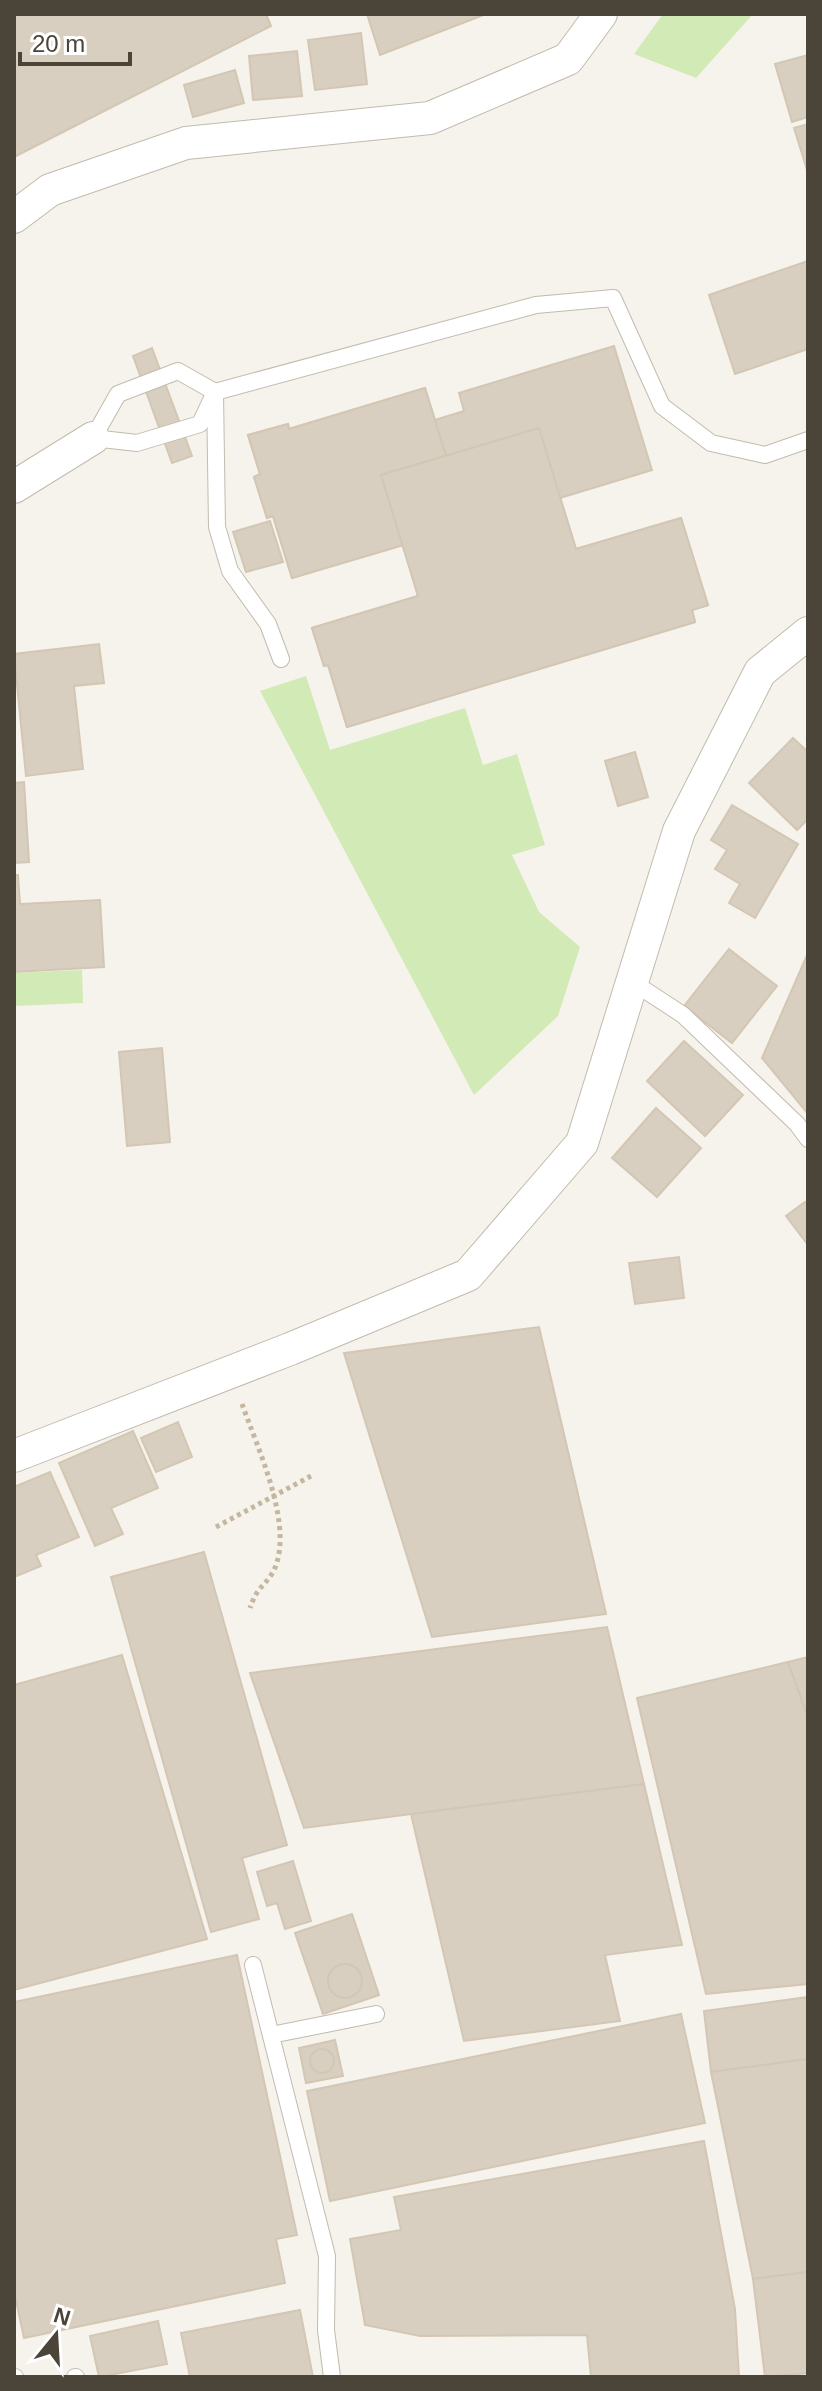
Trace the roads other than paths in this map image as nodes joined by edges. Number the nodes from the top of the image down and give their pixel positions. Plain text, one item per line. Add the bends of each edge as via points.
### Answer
1 (601, 14) edge
2 (14, 217) edge
3 (215, 392) junction
4 (93, 438) junction
5 (808, 440) edge
6 (14, 487) edge
7 (808, 633) edge
8 (281, 659) dead end
9 (631, 981) junction
10 (808, 1139) edge
11 (14, 1456) edge
12 (253, 1965) dead end
13 (376, 2014) dead end
14 (271, 2035) junction
15 (332, 2377) edge

1 - 2 street via 568,59 430,118 186,143 50,190
3 - 4 lane via 200,424 137,443
3 - 4 lane via 178,371 148,382 118,394
3 - 5 lane via 536,305 613,298 662,406 711,443 765,455
3 - 8 lane via 217,527 230,571 268,624
4 - 6 street
7 - 9 street via 760,672 753,685 679,831
9 - 10 lane via 683,1015
9 - 11 street via 582,1143 468,1275
12 - 14 lane
13 - 14 lane
14 - 15 lane via 327,2256 326,2330

